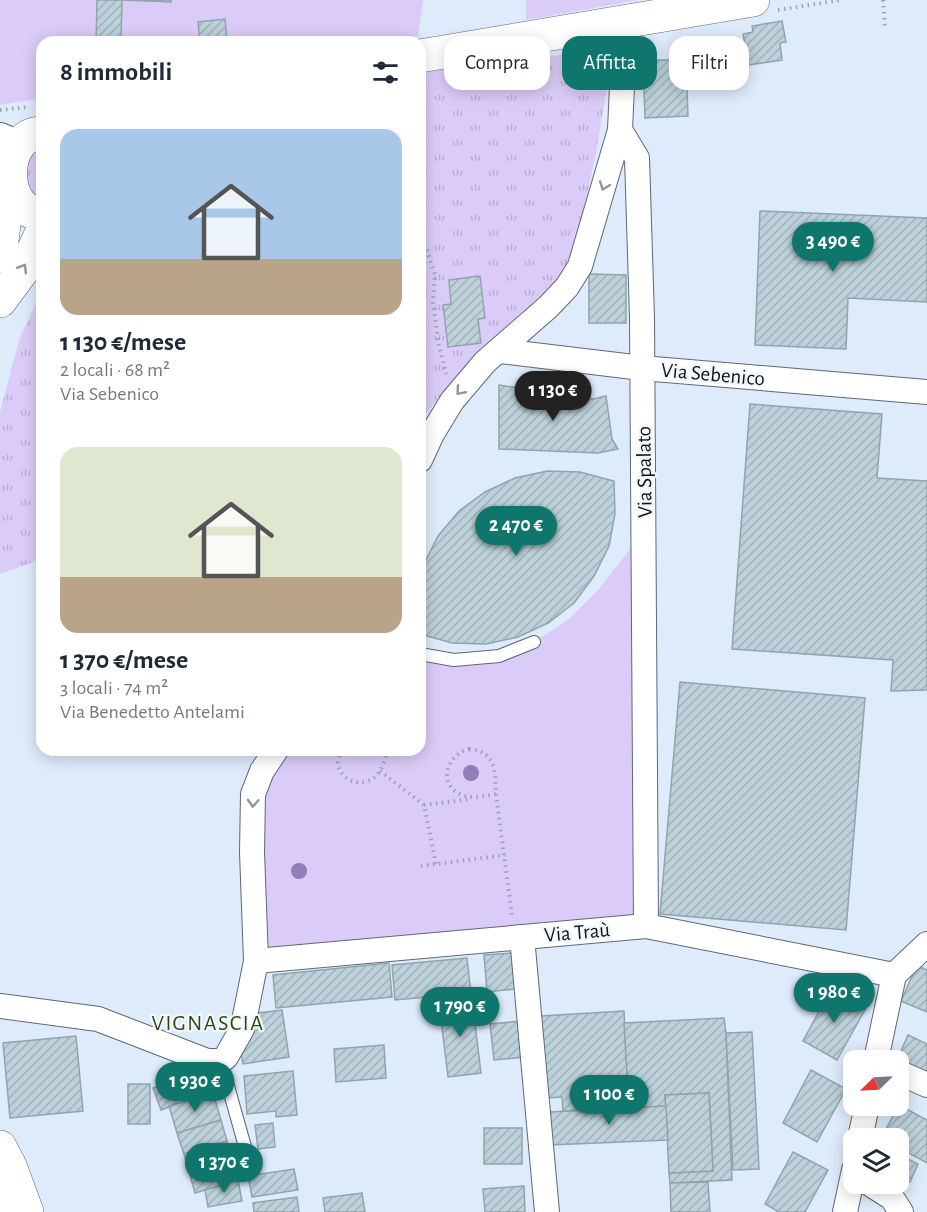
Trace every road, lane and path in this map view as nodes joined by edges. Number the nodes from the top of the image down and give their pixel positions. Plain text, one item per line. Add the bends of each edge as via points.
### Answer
1 (753, 0) edge
2 (883, 0) edge
3 (625, 21) junction
4 (885, 28) dead end
5 (426, 55) edge
6 (0, 110) edge
7 (22, 130) edge
8 (620, 130) junction
9 (2, 184) edge
10 (36, 214) edge
11 (36, 245) edge
12 (426, 248) edge
13 (0, 256) edge
14 (0, 301) edge
15 (500, 351) junction
16 (642, 368) junction
17 (927, 392) edge
18 (452, 400) junction
19 (426, 447) edge
20 (534, 642) dead end
21 (426, 655) edge
22 (272, 756) edge
23 (339, 756) edge
24 (386, 756) edge
25 (380, 771) junction
26 (496, 794) junction
27 (484, 797) junction
28 (424, 805) junction
29 (505, 855) junction
30 (436, 864) junction
31 (421, 866) dead end
32 (646, 926) junction
33 (519, 938) junction
34 (927, 944) edge
35 (256, 962) junction
36 (894, 975) junction
37 (0, 1006) edge
38 (878, 1050) edge
39 (221, 1061) junction
40 (909, 1077) edge
41 (927, 1085) edge
42 (0, 1147) edge
43 (249, 1161) dead end
44 (849, 1194) edge
45 (886, 1194) edge
46 (6, 1201) edge
47 (547, 1212) edge
48 (845, 1212) edge
49 (901, 1212) edge

1 - 3 main road
2 - 4 path
3 - 5 main road
3 - 8 street
6 - 7 path
7 - 9 main road via 3,161
8 -> 15 street via 580,266 554,301
8 - 16 street, Via Spalato via 637,158
9 - 10 main road via 14,204
9 - 13 main road via 5,216
14 -> 11 main road via 26,266
12 - 18 path via 435,275 433,303
15 - 16 street, Via Sebenico
15 -> 18 street
16 - 17 street, Via Sebenico
16 - 32 street, Via Spalato
18 - 19 street
20 - 21 lane via 499,656 454,660
22 -> 35 street via 253,794
23 - 25 path via 344,777 351,781 365,782
24 - 25 path
25 - 28 path
26 - 27 path
26 - 27 path via 490,759 477,750 461,751 447,770 450,784 461,795
26 - 29 path
27 - 28 path
28 - 30 path
29 - 30 path
29 - 33 path
30 - 31 path
32 - 33 street, Via Traù
32 - 36 street, Via Traù
33 - 35 street, Via Traù
33 - 47 street
34 - 36 street
35 - 39 street via 242,1029
36 - 38 street
37 - 39 street via 98,1019 196,1058
39 - 43 lane
40 - 41 street
42 - 46 main road via 10,1166
44 - 48 street
45 - 49 street

